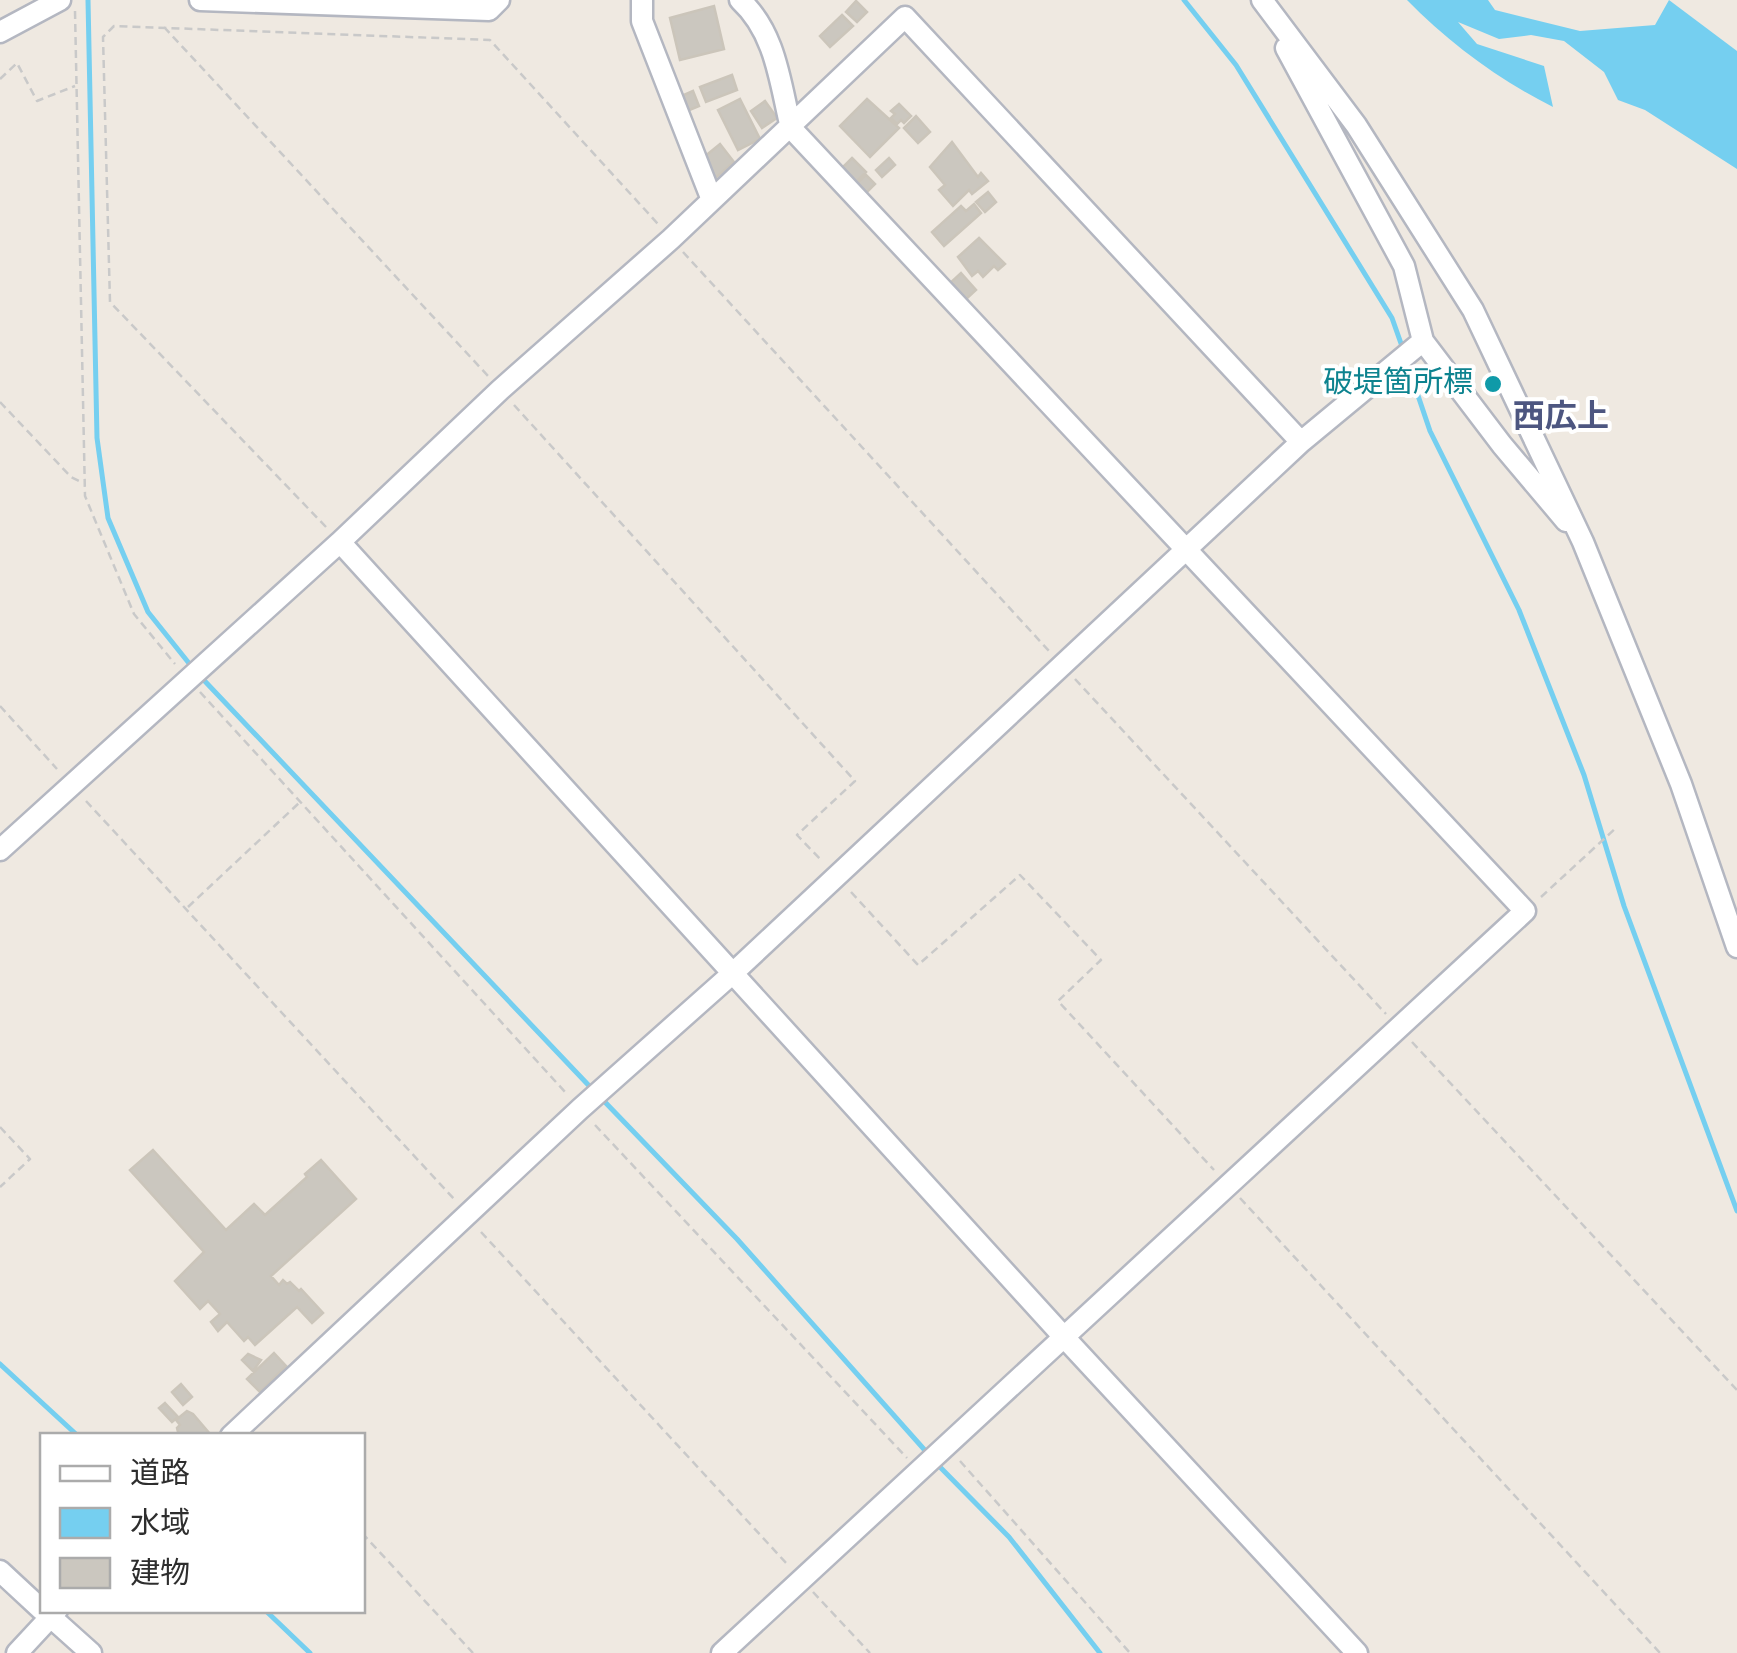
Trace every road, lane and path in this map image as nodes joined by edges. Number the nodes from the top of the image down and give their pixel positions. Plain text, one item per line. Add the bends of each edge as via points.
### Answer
1 (60, 0) edge
2 (75, 0) edge
3 (200, 0) edge
4 (500, 0) edge
5 (642, 0) edge
6 (740, 0) edge
7 (1262, 0) edge
8 (399, 4) edge
9 (163, 26) junction
10 (0, 32) edge
11 (0, 79) edge
12 (76, 86) junction
13 (791, 128) junction
14 (712, 200) junction
15 (672, 239) junction
16 (1423, 341) junction
17 (500, 390) junction
18 (0, 402) edge
19 (1301, 442) junction
20 (85, 483) junction
21 (340, 542) junction
22 (1584, 542) junction
23 (1184, 550) junction
24 (1061, 664) junction
25 (188, 678) junction
26 (0, 706) edge
27 (71, 785) junction
28 (300, 802) junction
29 (1617, 827) dead end
30 (0, 850) edge
31 (836, 875) junction
32 (186, 909) junction
33 (1525, 912) junction
34 (1737, 947) edge
35 (734, 973) junction
36 (1399, 1028) junction
37 (580, 1108) junction
38 (0, 1127) edge
39 (0, 1188) edge
40 (466, 1216) junction
41 (1063, 1336) junction
42 (1737, 1390) edge
43 (234, 1433) edge
44 (945, 1445) junction
45 (918, 1470) junction
46 (365, 1536) edge
47 (0, 1571) edge
48 (802, 1580) junction
49 (40, 1605) edge
50 (47, 1613) edge
51 (49, 1613) edge
52 (17, 1653) edge
53 (91, 1653) edge
54 (473, 1653) edge
55 (722, 1653) edge
56 (870, 1653) edge
57 (1130, 1653) edge
58 (1357, 1653) edge

1 - 10 street
2 - 12 path
3 - 8 street
4 - 8 street via 489,10
5 - 14 street via 642,21
6 - 13 street via 772,46
7 - 16 street via 1404,266
7 - 22 street via 1356,126 1463,290
9 - 15 path via 490,40
9 - 17 path
9 - 21 path via 114,26 103,37 110,302
11 - 12 path via 17,63 37,101
12 - 20 path
13 - 14 street
13 - 19 street via 905,17
13 - 23 street
14 - 15 street
15 - 17 street
15 - 24 path
16 - 19 street
16 - 22 street
17 - 21 street
17 - 31 path via 855,782 797,835
18 - 20 path via 71,477
19 - 23 street
20 - 25 path via 134,614
21 - 25 street
21 - 35 street
22 - 34 street via 1681,784
23 - 24 street
23 - 33 street
24 - 31 street
24 - 36 path
25 - 27 street
25 - 28 path
26 - 27 path
27 - 30 street
27 - 32 path
28 - 32 path
28 - 37 path
29 - 33 path
31 - 35 street
32 - 40 path
33 - 36 street
35 - 37 street
35 - 41 street
36 - 41 street
36 - 42 path
37 - 40 street
37 - 45 path
38 - 39 path via 30,1159
40 - 43 street
40 - 48 path
41 - 44 street
41 - 58 street
44 - 45 street
44 - 57 path
45 - 48 street
46 - 54 path
47 - 49 street
48 - 55 street
48 - 56 path
50 - 52 street
51 - 53 street

